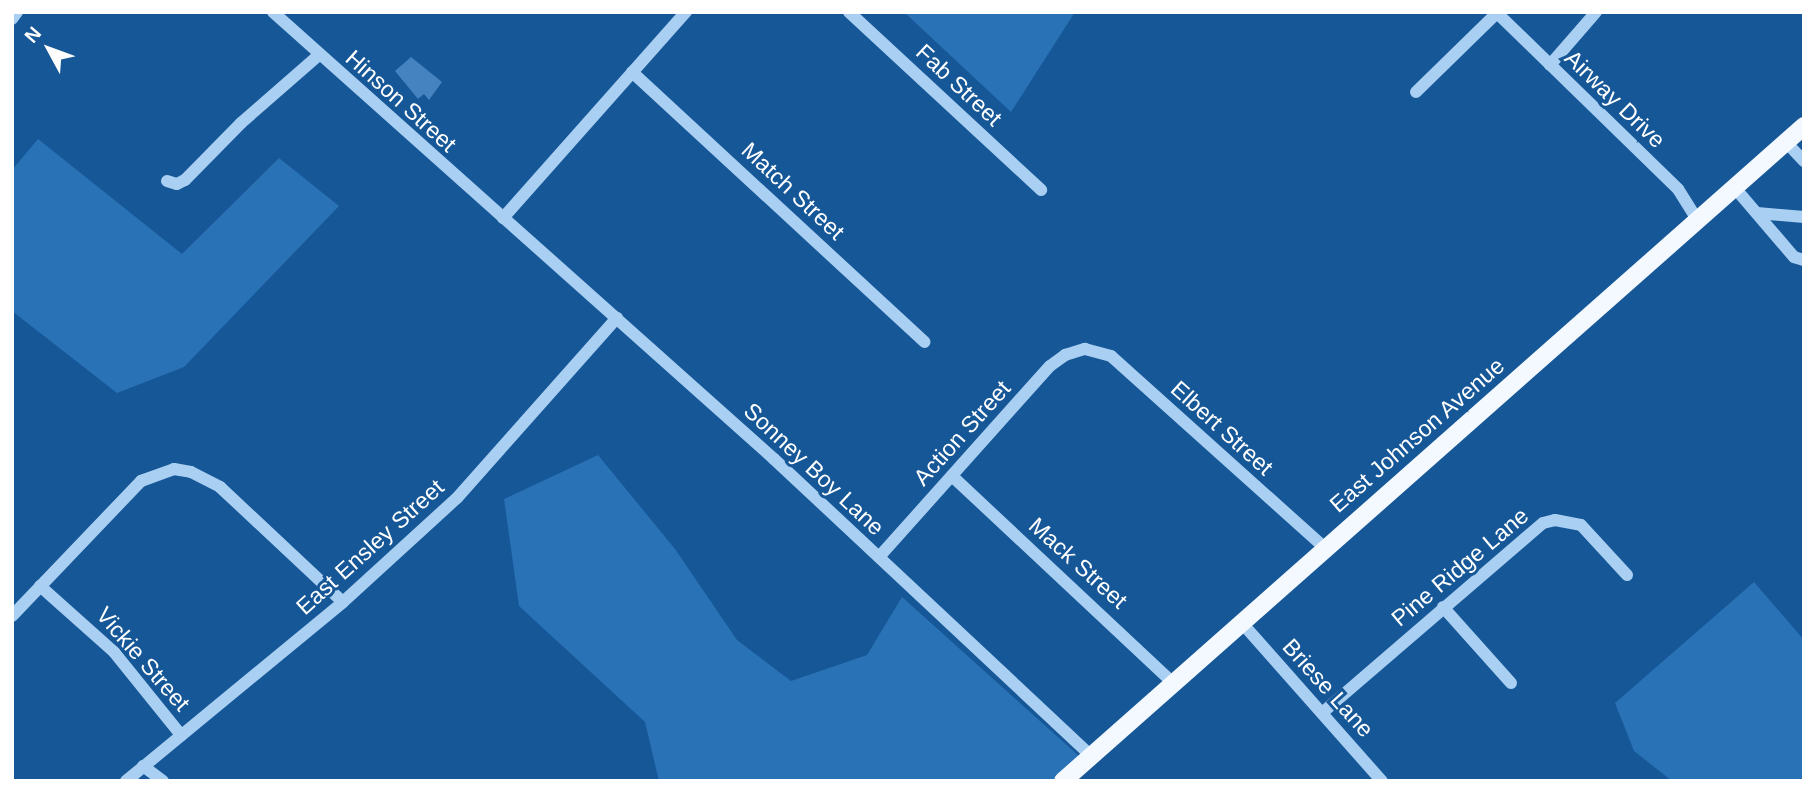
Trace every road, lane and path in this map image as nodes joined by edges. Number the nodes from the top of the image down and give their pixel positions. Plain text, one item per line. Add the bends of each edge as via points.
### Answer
1 (17, 12) edge
2 (273, 12) edge
3 (686, 12) edge
4 (849, 12) edge
5 (1496, 12) edge
6 (1596, 12) edge
7 (12, 19) edge
8 (319, 55) junction
9 (1550, 65) junction
10 (632, 72) junction
11 (1416, 92) dead end
12 (1804, 126) edge
13 (1786, 142) junction
14 (1804, 161) edge
15 (167, 181) dead end
16 (1735, 188) junction
17 (1041, 190) dead end
18 (1757, 214) junction
19 (1804, 217) edge
20 (503, 218) junction
21 (1698, 220) junction
22 (1804, 260) edge
23 (617, 318) junction
24 (925, 342) dead end
25 (1085, 349) joint
26 (952, 476) junction
27 (1326, 549) junction
28 (879, 557) junction
29 (1628, 576) dead end
30 (40, 586) junction
31 (342, 602) junction
32 (15, 607) edge
33 (1443, 607) junction
34 (1242, 623) junction
35 (1173, 683) junction
36 (1511, 683) dead end
37 (1322, 713) junction
38 (181, 735) junction
39 (1091, 756) junction
40 (144, 766) junction
41 (126, 781) edge
42 (163, 781) edge
43 (1063, 781) edge
44 (1382, 781) edge

1 - 7 street
2 - 8 street, Hinson Street
3 - 10 street
4 - 17 street, Fab Street
5 - 9 street, Airway Drive
5 - 11 street
6 - 9 street
8 - 15 street via 185,180 177,184
8 - 20 street, Hinson Street
9 - 21 street, Airway Drive via 1678,189
10 - 20 street
10 - 24 street, Match Street
12 - 13 main road, East Johnson Avenue
13 - 14 street
13 - 16 main road, East Johnson Avenue
16 - 18 street
16 - 21 main road, East Johnson Avenue
18 - 19 street
18 - 22 street via 1794,257
20 - 23 street, Sonney Boy Lane
21 - 27 main road, East Johnson Avenue
23 - 28 street, Sonney Boy Lane
23 - 31 street, East Ensley Street via 457,498
25 - 26 street, Action Street via 1050,366
25 - 27 street, Elbert Street via 1111,356
26 - 28 street, Action Street
26 - 35 street, Mack Street
27 - 34 main road, East Johnson Avenue
28 - 39 street, Sonney Boy Lane
29 - 33 street, Pine Ridge Lane via 1592,532 1555,520 1532,529
30 - 31 street via 141,481 174,469 220,487
30 - 32 street
30 - 38 street, Vickie Street via 114,652
31 - 38 street, East Ensley Street
33 - 36 street
33 - 37 street, Pine Ridge Lane
34 - 35 main road, East Johnson Avenue
34 - 37 street, Briese Lane
35 - 39 main road, East Johnson Avenue
37 - 44 street, Briese Lane
38 - 40 street, East Ensley Street
39 - 43 main road, East Johnson Avenue
40 - 41 street, East Ensley Street
40 - 42 street

